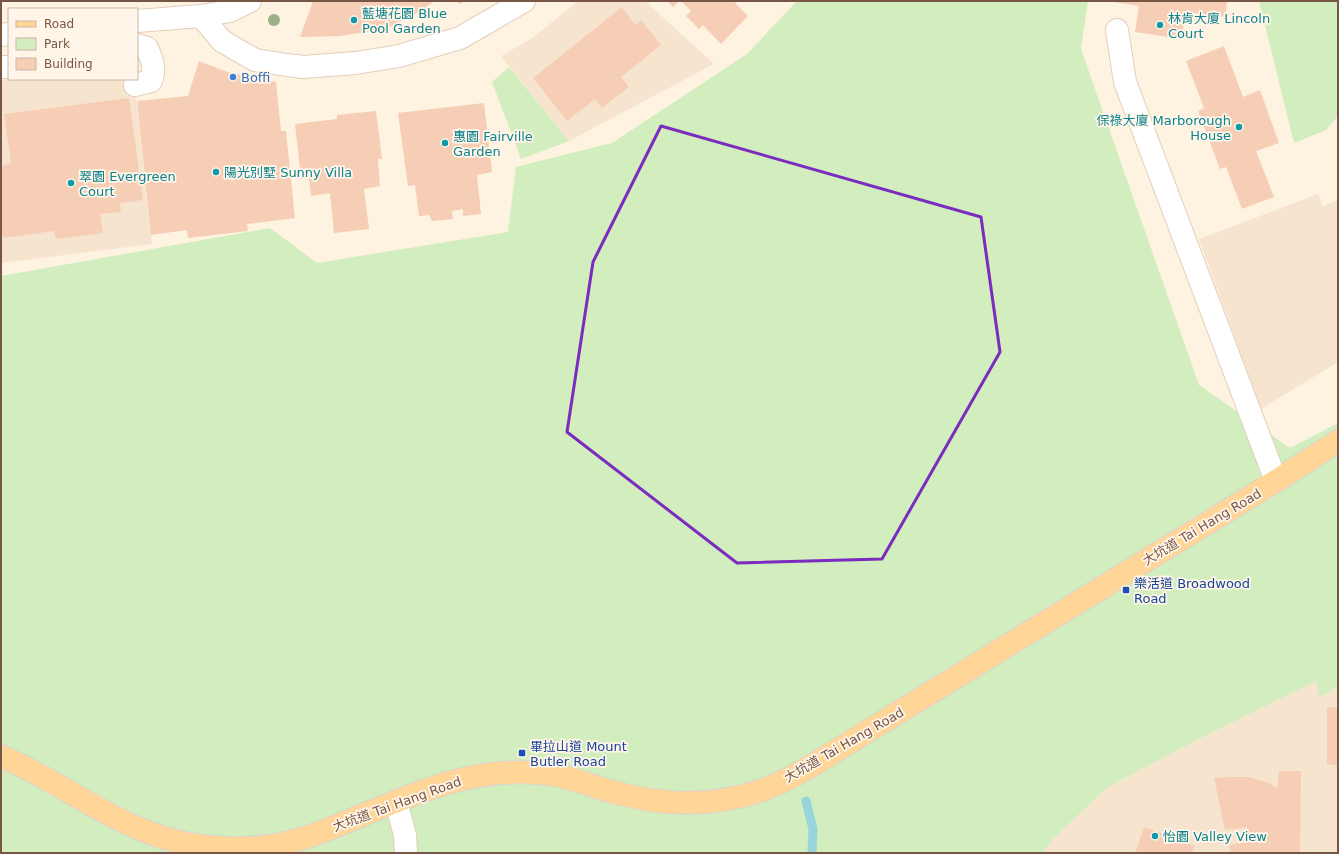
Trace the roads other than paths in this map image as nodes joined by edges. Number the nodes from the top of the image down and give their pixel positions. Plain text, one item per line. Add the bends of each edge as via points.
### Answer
1 (250, 1) edge
2 (524, 1) edge
3 (174, 9) edge
4 (201, 16) junction
5 (138, 21) edge
6 (1117, 30) dead end
7 (138, 45) edge
8 (135, 85) dead end
9 (1338, 441) edge
10 (1276, 482) junction
11 (1, 756) edge
12 (396, 802) junction
13 (406, 853) edge

1 - 4 street via 230,11
2 - 4 street via 460,38 399,56 356,63 303,66 255,60 222,41
3 - 4 street
3 - 5 street
6 - 10 street via 1125,82
7 - 8 street via 147,48 153,61 154,74 151,81
9 - 10 main road, 大坑道 Tai Hang Road
10 - 12 main road, 大坑道 Tai Hang Road via 811,766 764,789 710,802 682,803 656,801 613,792 568,778 517,772 462,780
11 - 12 main road, 大坑道 Tai Hang Road via 147,832 164,839 204,847 258,848 299,840
12 - 13 street via 405,835

